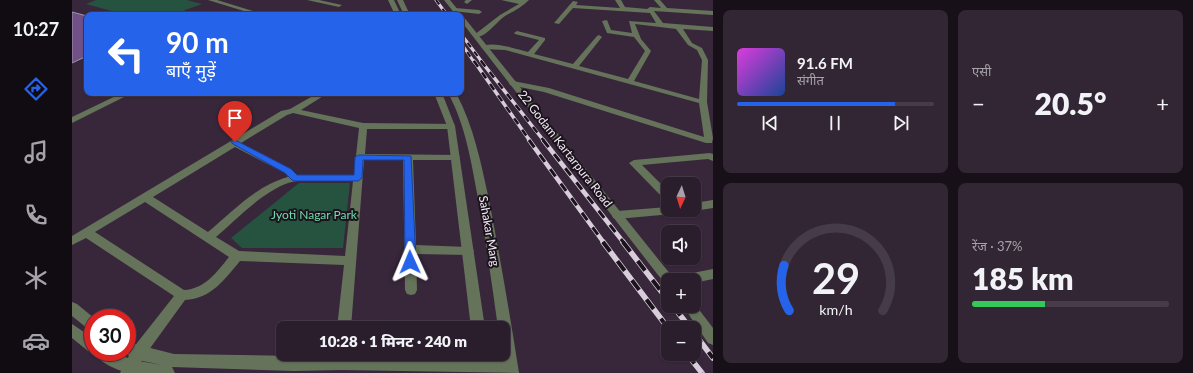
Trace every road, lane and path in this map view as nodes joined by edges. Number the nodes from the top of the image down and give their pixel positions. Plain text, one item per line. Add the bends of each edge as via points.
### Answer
1 (210, 0) edge
2 (310, 0) edge
3 (391, 0) edge
4 (400, 0) edge
5 (448, 0) edge
6 (504, 0) edge
7 (577, 0) edge
8 (618, 0) edge
9 (657, 0) edge
10 (525, 2) edge
11 (339, 5) edge
12 (572, 6) junction
13 (624, 9) junction
14 (651, 10) junction
15 (665, 10) junction
16 (252, 12) edge
17 (397, 12) edge
18 (406, 12) edge
19 (457, 12) edge
20 (479, 12) dead end
21 (713, 13) edge
22 (464, 14) edge
23 (464, 20) edge
24 (605, 21) dead end
25 (631, 22) junction
26 (557, 23) dead end
27 (661, 25) junction
28 (678, 27) junction
29 (713, 29) edge
30 (518, 33) dead end
31 (636, 35) junction
32 (476, 36) junction
33 (599, 37) dead end
34 (484, 47) junction
35 (529, 55) junction
36 (575, 67) junction
37 (630, 82) junction
38 (513, 83) junction
39 (122, 96) edge
40 (319, 96) edge
41 (439, 96) edge
42 (454, 96) edge
43 (704, 102) junction
44 (293, 111) junction
45 (72, 120) edge
46 (363, 126) junction
47 (451, 126) junction
48 (235, 142) junction
49 (711, 142) edge
50 (359, 157) junction
51 (455, 157) junction
52 (408, 158) junction
53 (713, 158) edge
54 (295, 178) junction
55 (358, 178) junction
56 (661, 190) edge
57 (145, 197) junction
58 (713, 204) edge
59 (701, 206) edge
60 (661, 211) edge
61 (617, 215) junction
62 (86, 232) junction
63 (208, 238) junction
64 (72, 241) edge
65 (410, 249) junction
66 (468, 251) junction
67 (237, 256) junction
68 (350, 261) junction
69 (664, 273) edge
70 (713, 274) edge
71 (701, 276) edge
72 (411, 290) dead end
73 (182, 295) junction
74 (72, 308) edge
75 (694, 313) edge
76 (84, 318) edge
77 (345, 321) edge
78 (477, 321) edge
79 (72, 330) edge
80 (84, 339) edge
81 (713, 339) edge
82 (136, 348) edge
83 (136, 352) edge
84 (113, 361) edge
85 (341, 363) edge
86 (483, 365) edge
87 (129, 370) edge
88 (511, 370) edge
89 (168, 373) edge

1 - 16 street
2 - 11 street
3 - 17 street
4 - 18 street
5 - 19 street, 22 Godam Kartarpura Road
6 - 10 street
7 - 12 street
8 - 13 street
9 - 15 street
10 - 32 street
12 - 13 street
12 - 26 street
13 - 14 street
13 - 25 street
14 - 15 street
14 - 27 street
15 - 21 street
20 - 22 street
23 - 32 street, 22 Godam Kartarpura Road
24 - 31 street via 609,32
25 - 27 street
25 - 31 street
27 - 28 street
28 - 29 street
28 - 43 street via 690,44 700,49 705,60
30 - 35 street via 543,40
31 - 37 street via 648,50
32 - 34 street, 22 Godam Kartarpura Road
33 - 36 street
34 - 35 street via 505,48
34 - 38 street, 22 Godam Kartarpura Road
35 - 36 street
36 - 37 street
37 - 43 street
38 - 49 street via 546,90
38 - 61 street, 22 Godam Kartarpura Road
39 - 45 street
40 - 44 street
41 - 47 street, Sahakar Marg
42 - 88 street, Sahakar Marg via 461,108 472,143 493,246
43 - 49 street
44 - 46 street
44 - 48 street via 284,113
46 - 47 street
46 - 50 street
47 - 51 street, Sahakar Marg
48 - 54 street via 288,171
48 - 57 street
50 - 52 street
50 - 55 street
51 - 52 street
51 - 66 street, Sahakar Marg
52 - 65 street
53 - 56 street via 710,156 634,163
54 - 55 street
54 - 63 street via 264,192
55 - 68 street
57 - 62 street
57 - 63 street
58 - 59 street
60 - 61 street
61 - 69 street, 22 Godam Kartarpura Road
62 - 64 street
62 - 73 street
63 - 67 street
65 - 66 street
65 - 72 street
66 - 78 street, Sahakar Marg
67 - 68 street
67 - 73 street via 214,284 191,296
68 - 77 street
70 - 71 street
73 - 82 street
74 - 76 street
75 - 81 street
79 - 80 street
83 - 85 street via 174,361
84 - 87 street
85 - 86 street
86 - 88 street
87 - 89 street

